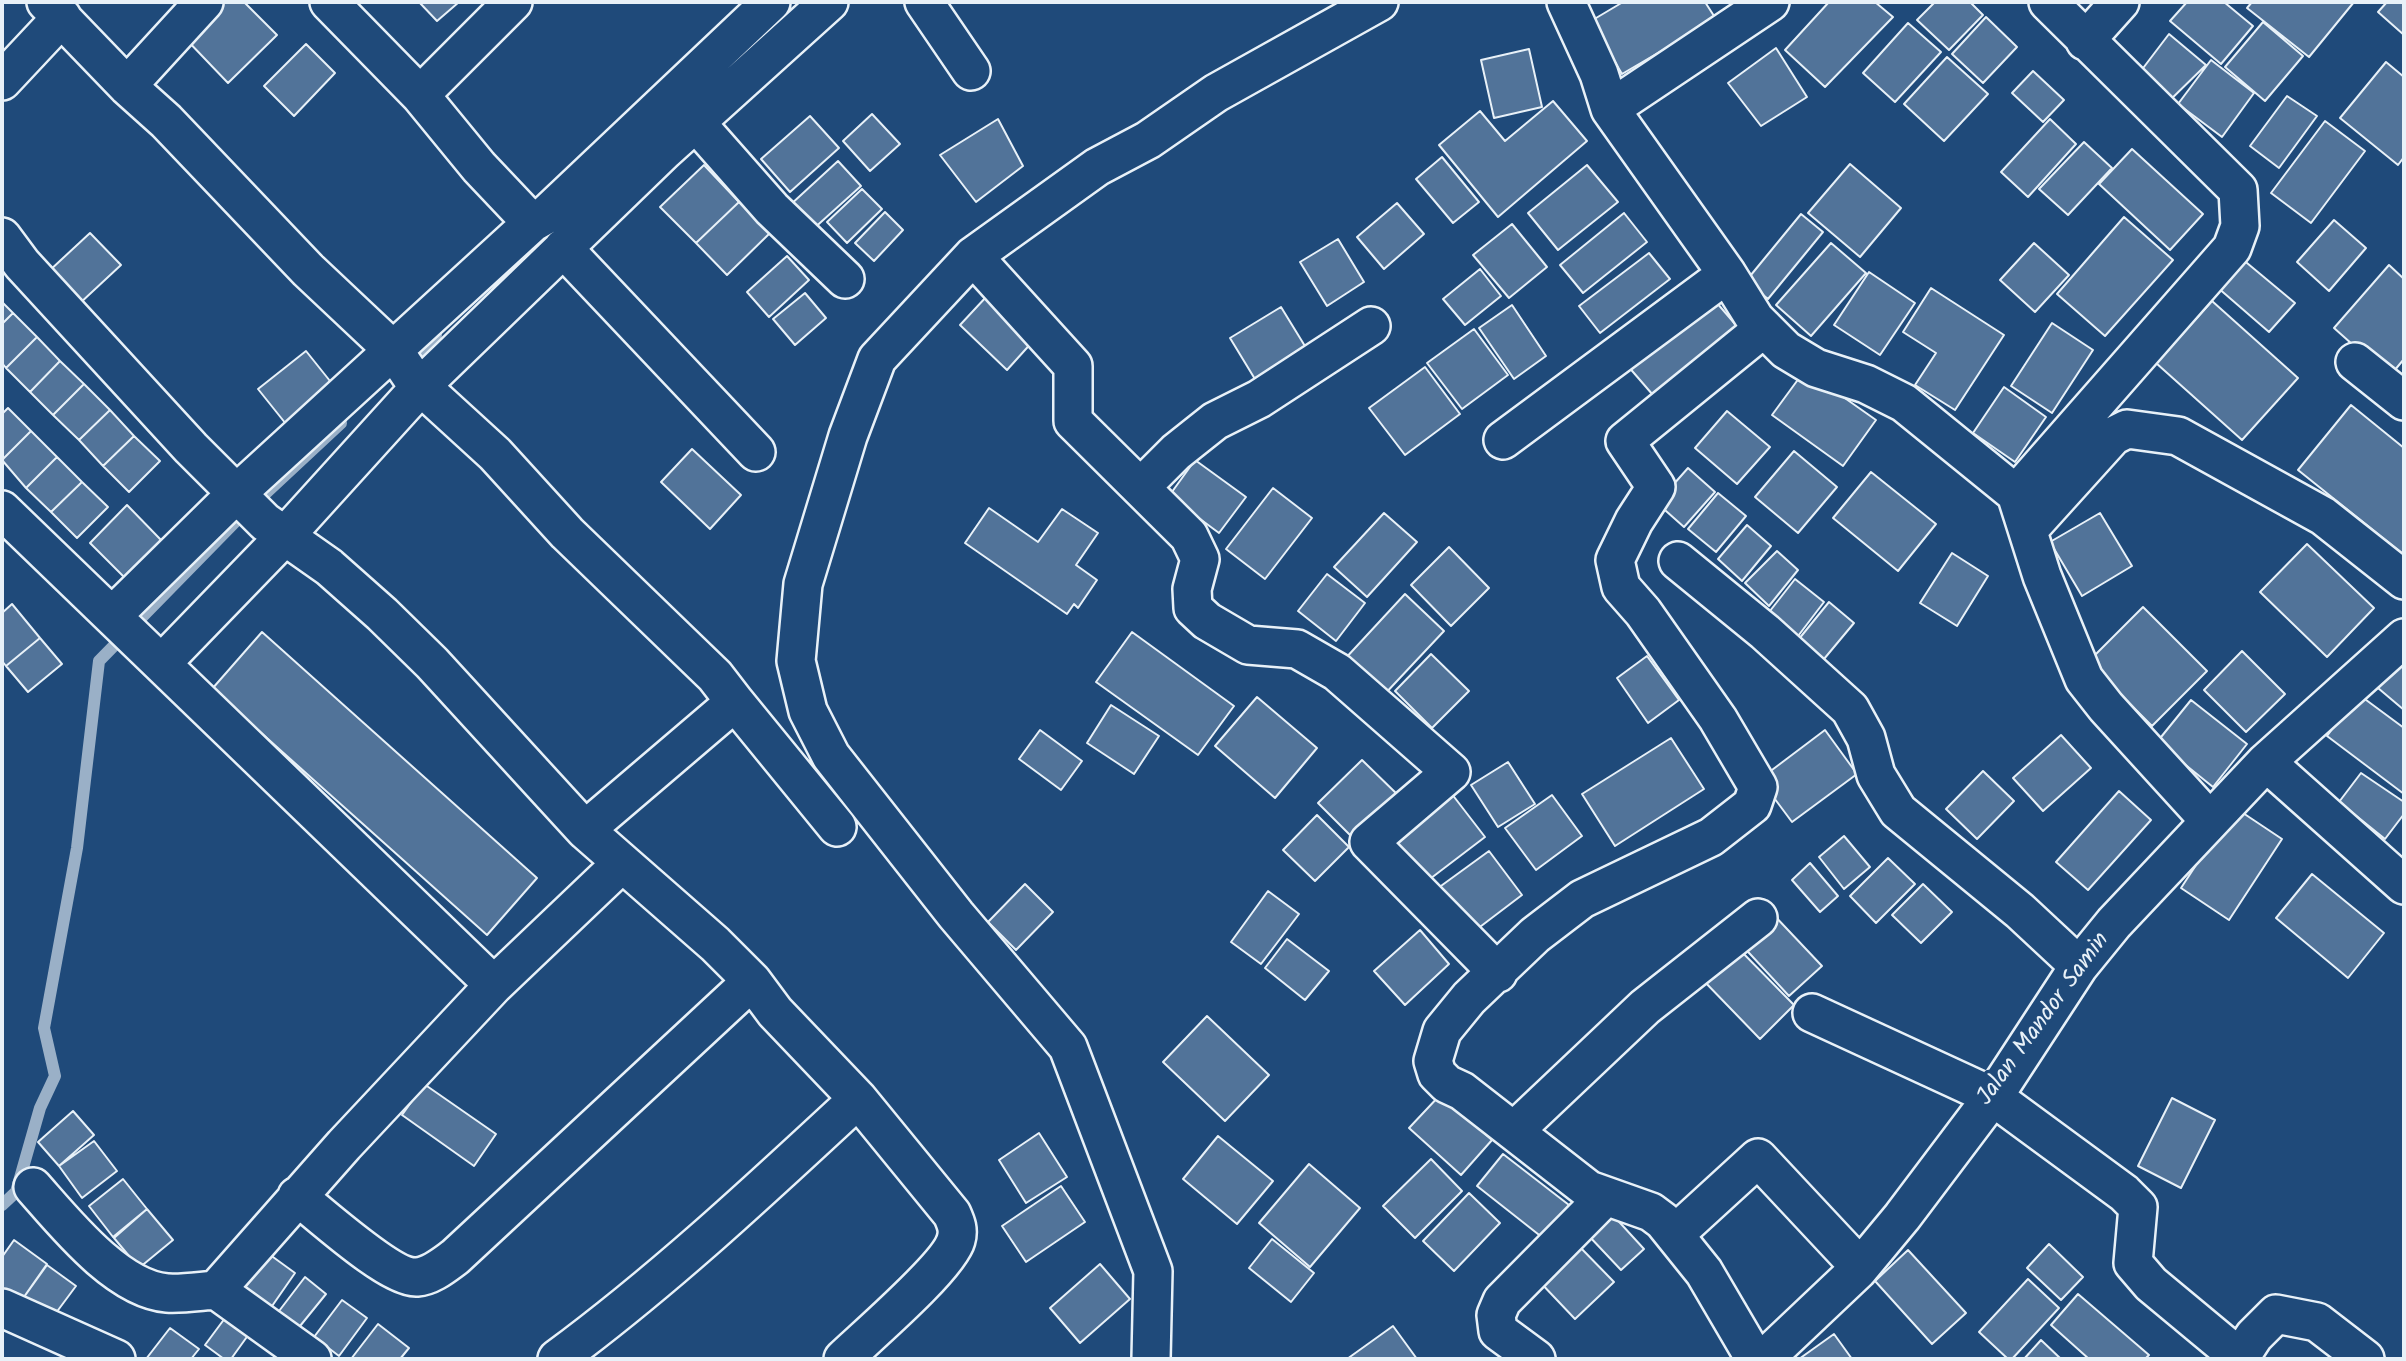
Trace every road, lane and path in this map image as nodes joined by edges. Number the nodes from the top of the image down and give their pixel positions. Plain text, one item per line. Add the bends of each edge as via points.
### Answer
1 (204, 2) edge
2 (329, 2) edge
3 (513, 2) edge
4 (771, 2) edge
5 (829, 2) edge
6 (924, 2) edge
7 (1379, 2) edge
8 (1566, 2) edge
9 (1770, 2) edge
10 (2049, 2) edge
11 (2120, 2) edge
12 (54, 10) edge
13 (2085, 41) junction
14 (971, 71) dead end
15 (2, 81) edge
16 (127, 86) junction
17 (420, 95) junction
18 (1611, 109) junction
19 (697, 124) junction
20 (532, 223) junction
21 (2, 237) edge
22 (563, 248) junction
23 (973, 256) junction
24 (1727, 274) junction
25 (845, 279) dead end
26 (1371, 326) dead end
27 (1764, 328) junction
28 (2355, 362) dead end
29 (406, 368) junction
30 (2404, 401) edge
31 (1503, 440) dead end
32 (756, 452) dead end
33 (1142, 486) junction
34 (2016, 494) junction
35 (2, 510) edge
36 (258, 513) junction
37 (2028, 530) junction
38 (1678, 561) dead end
39 (2404, 580) edge
40 (117, 620) junction
41 (2404, 638) edge
42 (157, 657) junction
43 (735, 702) junction
44 (2266, 762) junction
45 (2209, 820) junction
46 (837, 827) dead end
47 (585, 831) junction
48 (621, 864) junction
49 (2404, 885) edge
50 (1758, 919) dead end
51 (2079, 966) junction
52 (1498, 973) junction
53 (752, 981) junction
54 (494, 985) junction
55 (1812, 1013) dead end
56 (1992, 1096) junction
57 (858, 1099) junction
58 (1514, 1131) junction
59 (33, 1187) dead end
60 (298, 1196) junction
61 (1604, 1198) junction
62 (1675, 1234) junction
63 (1860, 1267) junction
64 (216, 1290) junction
65 (2, 1308) edge
66 (116, 1359) edge
67 (312, 1359) edge
68 (557, 1359) edge
69 (843, 1359) edge
70 (1152, 1359) edge
71 (1536, 1359) edge
72 (1755, 1359) edge
73 (1763, 1359) edge
74 (2240, 1359) edge
75 (2365, 1359) edge

1 - 16 street
2 - 17 street
3 - 17 street
4 - 20 street via 546,215
5 - 19 street
6 - 14 street
7 - 23 street via 1216,93 1148,140 1097,167
8 - 18 street
9 - 18 street
10 - 13 street
11 - 13 street
12 - 15 street
12 - 16 street
13 - 34 street via 2238,190 2240,226 2232,248
16 - 29 street
17 - 20 street
18 - 24 street
19 - 22 street
19 - 25 street via 772,209
20 - 29 street
21 - 36 street via 22,264
22 - 29 street
22 - 32 street
23 - 33 street via 1073,366 1073,421
23 - 70 street via 877,359 803,584 796,661 808,711 831,756 1068,1047 1153,1272
24 - 27 street
24 - 31 street
26 - 33 street via 1259,399 1214,421
27 - 34 street via 1786,350 1816,368 1866,384 1904,403
27 - 52 street via 1625,441 1656,487 1615,560 1621,587 1718,719 1758,787 1752,805 1711,837 1582,899 1535,935
28 - 30 street
29 - 36 street
29 - 36 street
29 - 43 street via 715,676
33 - 52 street via 1189,536 1200,559 1192,589 1193,608 1207,621 1248,645 1297,649 1336,672 1451,772 1369,842
34 - 37 street
35 - 40 street
36 - 40 street
36 - 42 street
36 - 47 street via 382,614
37 - 39 street via 2113,436 2127,429 2178,436 2323,516
37 - 45 street via 2084,679
38 - 51 street via 1850,709 1867,738 1876,775 1898,811
40 - 42 street
41 - 44 street, Jalan Mandor Samin
42 - 54 street
43 - 46 street
43 - 47 street
44 - 45 street, Jalan Mandor Samin
44 - 49 street
45 - 51 street, Jalan Mandor Samin
47 - 48 street
48 - 53 street
48 - 54 street
50 - 58 street via 1645,1007
51 - 56 street, Jalan Mandor Samin
52 - 58 street via 1442,1031 1433,1061 1447,1084
53 - 57 street via 775,1012
53 - 60 street via 436,1271 418,1277 393,1271
54 - 60 street
55 - 56 street
56 - 63 street, Jalan Mandor Samin
56 - 74 street via 2138,1207 2133,1263 2151,1284
57 - 68 street via 623,1311
57 - 69 street via 958,1227 955,1243 927,1279
58 - 61 street
59 - 64 street via 86,1244 139,1284 166,1293
60 - 64 street
61 - 62 street via 1651,1212
61 - 71 street via 1502,1301 1496,1315 1498,1331
62 - 63 street via 1759,1158
62 - 72 street via 1704,1272
63 - 73 street, Jalan Mandor Samin
64 - 67 street
65 - 66 street
74 - 75 street via 2276,1314 2317,1322

